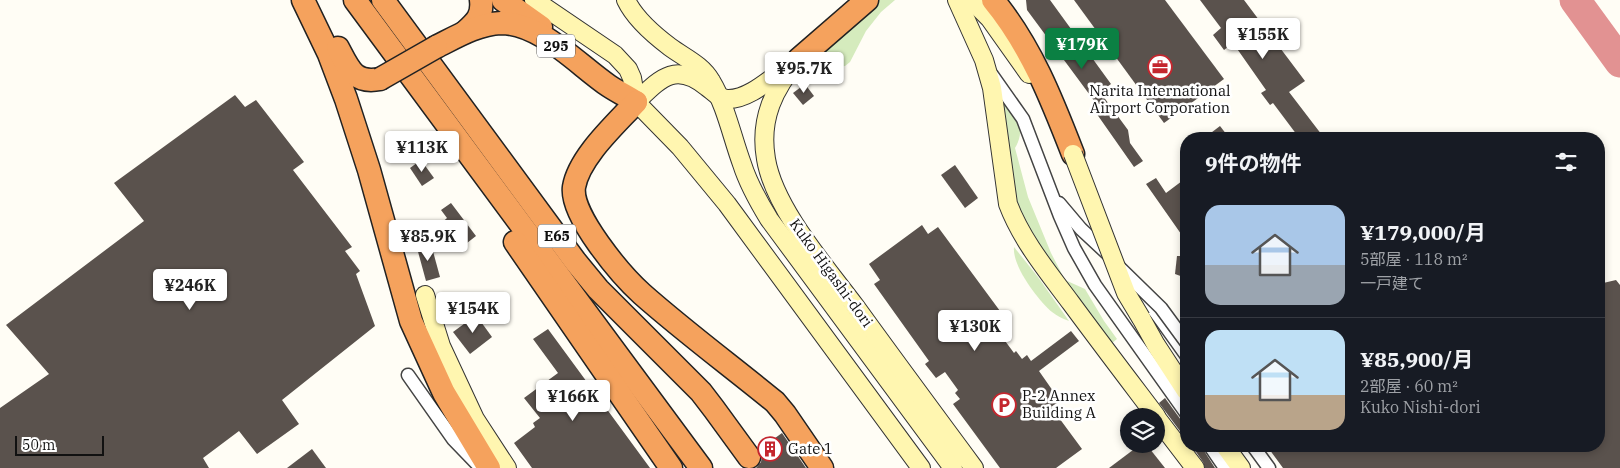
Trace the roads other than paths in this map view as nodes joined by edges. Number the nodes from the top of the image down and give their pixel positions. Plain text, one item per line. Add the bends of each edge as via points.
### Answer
1 (302, 0) edge
2 (309, 0) edge
3 (383, 0) edge
4 (481, 0) edge
5 (503, 0) edge
6 (534, 0) edge
7 (626, 0) edge
8 (867, 0) edge
9 (957, 0) edge
10 (971, 0) edge
11 (993, 0) edge
12 (360, 6) edge
13 (465, 32) junction
14 (799, 59) junction
15 (984, 60) junction
16 (719, 97) junction
17 (636, 102) junction
18 (1073, 154) junction
19 (1055, 200) junction
20 (1114, 262) junction
21 (424, 295) dead end
22 (1180, 334) edge
23 (1180, 346) edge
24 (408, 375) dead end
25 (1180, 382) edge
26 (1180, 404) edge
27 (1150, 408) edge
28 (1165, 428) edge
29 (1180, 448) edge
30 (1183, 452) edge
31 (1214, 452) edge
32 (1229, 452) edge
33 (1257, 452) edge
34 (1266, 452) edge
35 (749, 457) dead end
36 (480, 468) edge
37 (489, 468) edge
38 (508, 468) edge
39 (671, 468) edge
40 (701, 468) edge
41 (822, 468) edge
42 (920, 468) edge
43 (953, 468) edge
44 (974, 468) edge
45 (1195, 468) edge
46 (1225, 468) edge
47 (1241, 468) edge
48 (1269, 468) edge
49 (1277, 468) edge

1 - 37 highway via 329,54 346,99 411,321 444,393
2 - 13 highway, 295, bridge via 352,72 366,80 380,78
3 - 35 highway, E65 via 575,261 598,289 700,392
4 - 13 highway, 295 via 480,16
5 - 17 highway, 295 via 618,85
6 - 17 street via 622,62 632,78
7 - 16 street, Kuko Higashi-dori via 641,22 704,71
8 - 14 highway
9 - 15 street
10 - 18 street via 990,19 1019,58
11 - 18 highway via 1034,62
12 - 39 highway via 383,49 436,129
12 - 40 highway, E65
13 - 17 highway, 295 via 500,23 530,29
14 - 16 street via 743,96
14 - 44 street, Kuko Higashi-dori via 777,88 766,121 765,158 777,196 810,246
15 - 19 street via 994,80 1023,119
15 - 27 street via 992,88 1008,204 1015,221 1028,244
16 - 17 street via 690,76 672,74 662,78
16 - 43 street, Kuko Higashi-dori via 751,187 769,218
17 - 41 highway via 580,168 574,190 577,210 614,263 641,293 775,402
17 - 42 street via 701,171
18 - 20 street, bridge
19 - 23 street via 1136,286
19 - 26 street via 1074,248 1095,284
20 - 22 street, bridge via 1161,308
20 - 25 street, bridge via 1126,294
21 - 38 street via 441,346 475,419
24 - 36 street via 453,439
28 - 29 street
30 - 45 street
31 - 46 street
32 - 47 street
33 - 48 street
34 - 49 street

